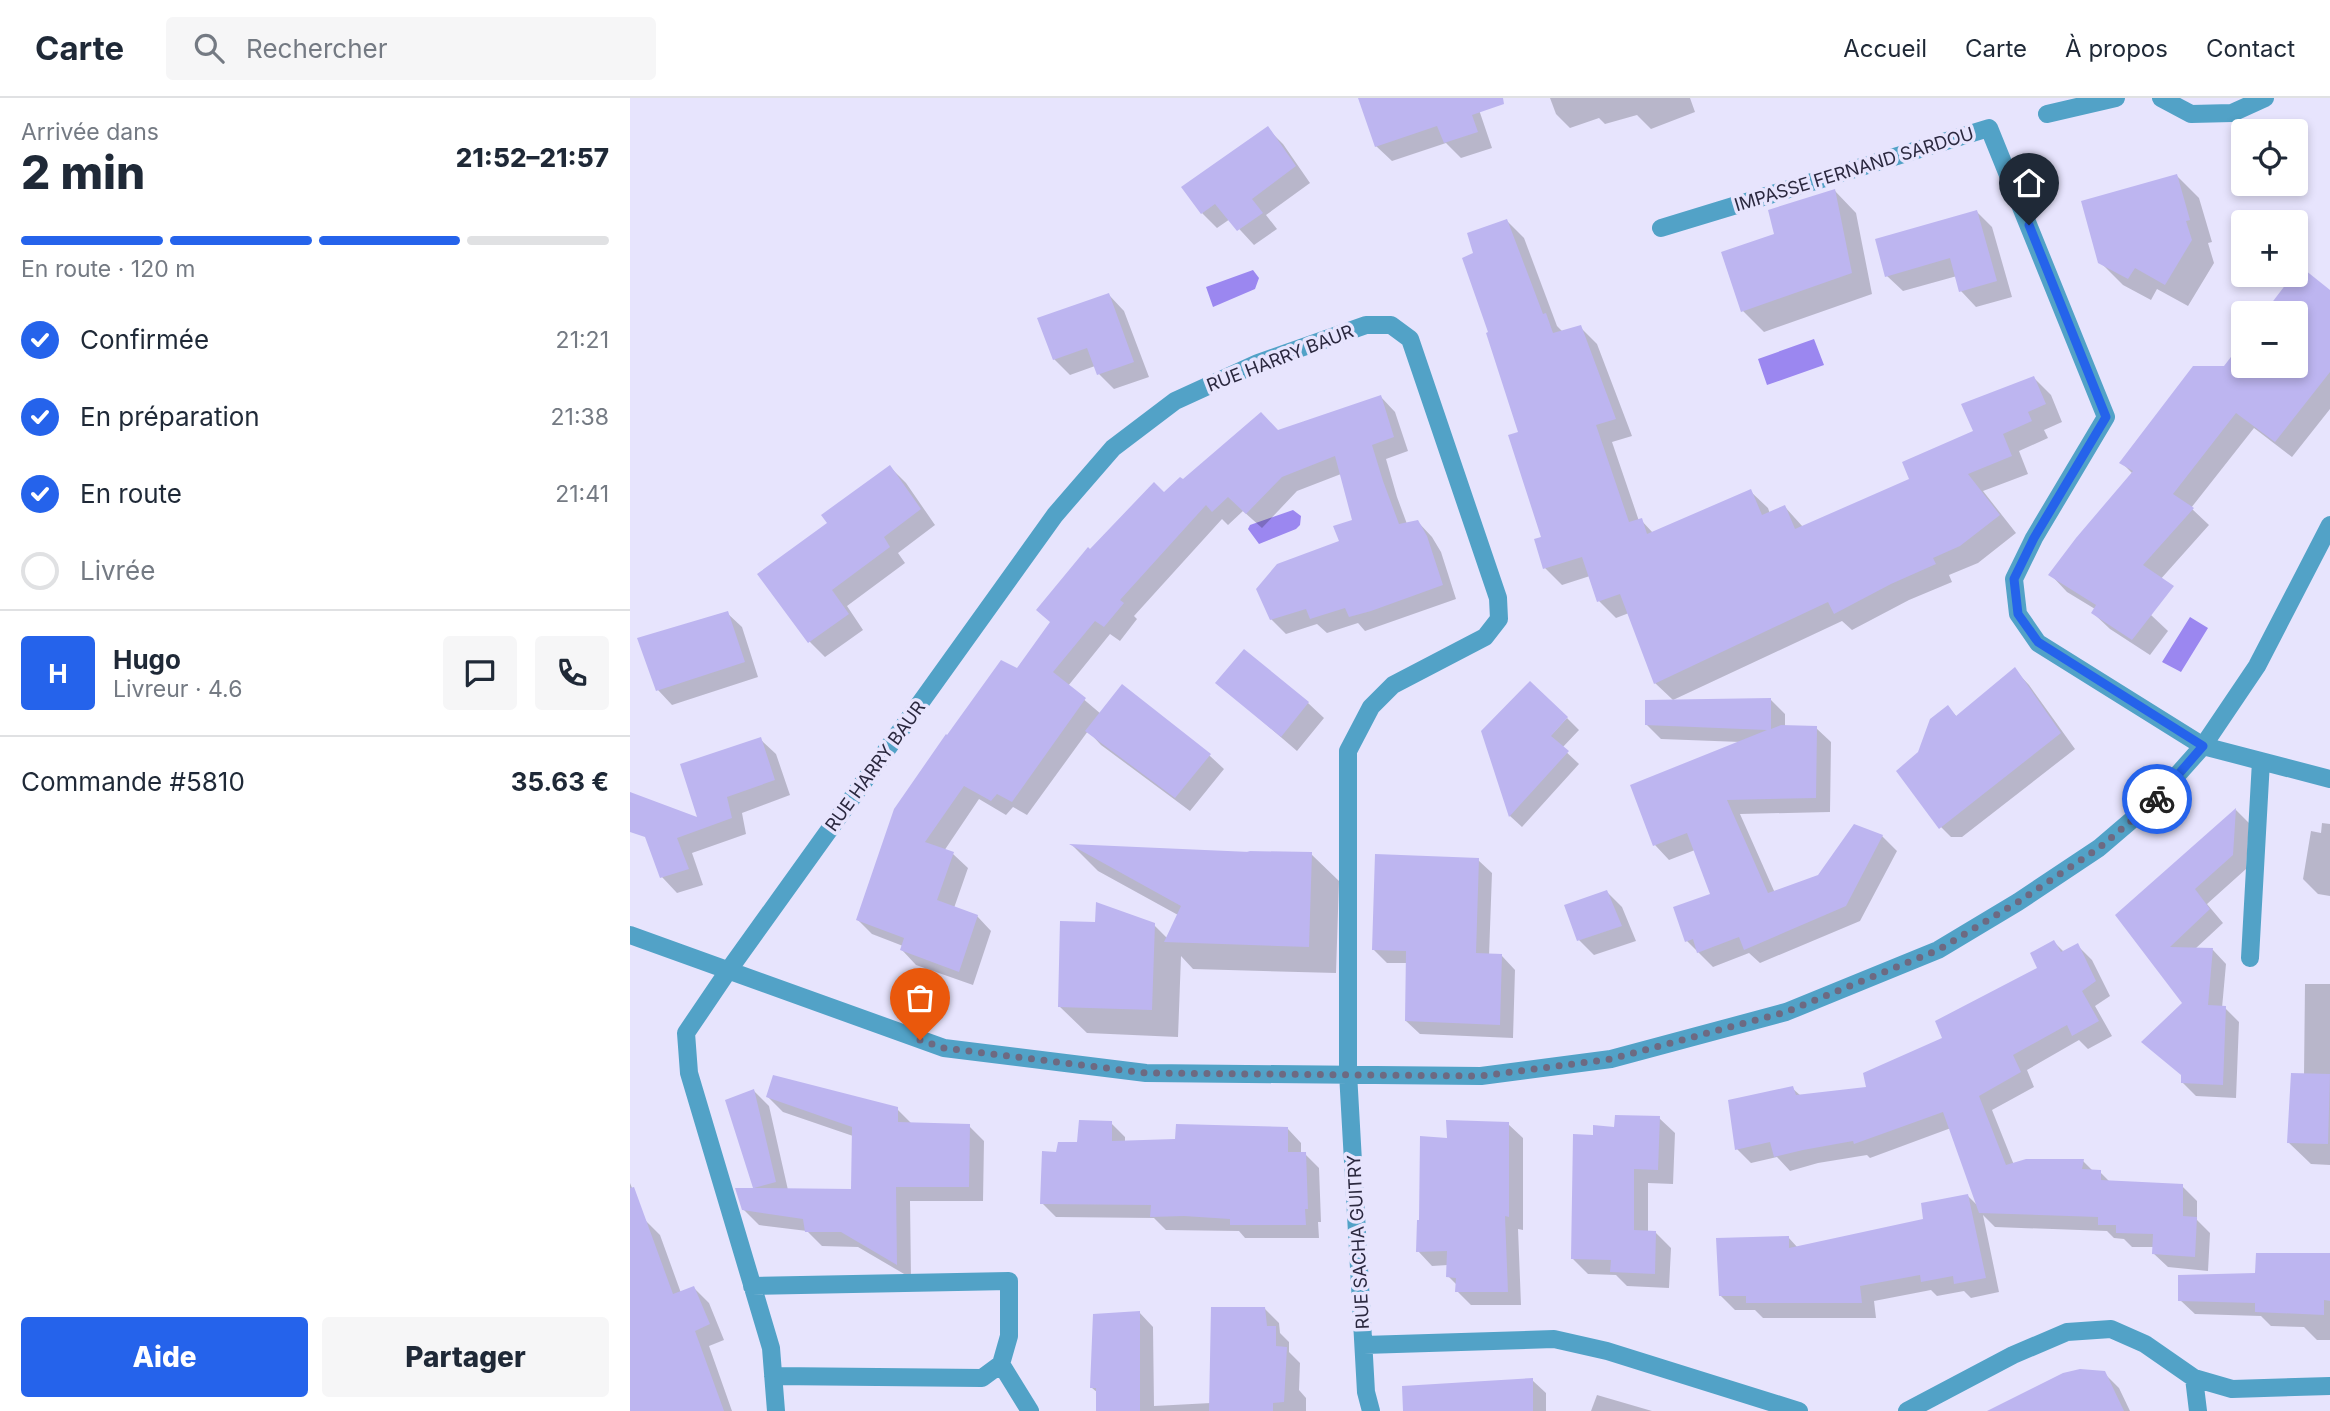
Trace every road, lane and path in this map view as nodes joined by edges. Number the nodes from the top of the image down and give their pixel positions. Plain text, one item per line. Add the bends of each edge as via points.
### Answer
1 (2116, 98) edge
2 (2161, 98) edge
3 (2265, 98) edge
4 (2046, 114) dead end
5 (1661, 228) dead end
6 (2330, 525) edge
7 (2203, 746) junction
8 (2261, 761) junction
9 (2330, 779) edge
10 (630, 935) edge
11 (2250, 958) dead end
12 (728, 971) junction
13 (1348, 1073) junction
14 (752, 1286) junction
15 (1363, 1345) junction
16 (1001, 1364) junction
17 (774, 1376) junction
18 (2194, 1378) junction
19 (2330, 1386) edge
20 (775, 1411) edge
21 (1030, 1411) edge
22 (1371, 1411) edge
23 (1799, 1411) edge
24 (1908, 1411) edge
25 (2198, 1411) edge

1 - 4 street
2 - 3 street via 2191,114 2232,113
5 - 7 street, IMPASSE FERNAND SARDOU via 1989,128 2106,417 2014,579 2018,614 2038,642
6 - 7 street via 2257,666
7 - 8 street
7 - 13 street via 2154,801 2099,848 2018,902 1938,950 1786,1012 1611,1059 1481,1076
8 - 9 street
8 - 11 street
10 - 12 street
12 - 13 street via 944,1048 1146,1073
12 - 13 street, RUE HARRY BAUR via 1055,515 1113,449 1175,401 1258,363 1366,325 1391,325 1410,339 1498,598 1499,620 1485,637 1393,685 1371,707 1348,751
12 - 14 street, RUE HARRY BAUR via 686,1033 689,1073
13 - 15 street, RUE SACHA GUITRY
14 - 16 street via 1009,1281 1009,1336
14 - 17 street, RUE HARRY BAUR via 771,1348
15 - 22 street, RUE SACHA GUITRY
15 - 23 street via 1554,1339
16 - 17 street via 982,1378
16 - 21 street
17 - 20 street, RUE HARRY BAUR
18 - 19 street via 2232,1389
18 - 24 street via 2145,1344 2111,1329 2067,1332
18 - 25 street

